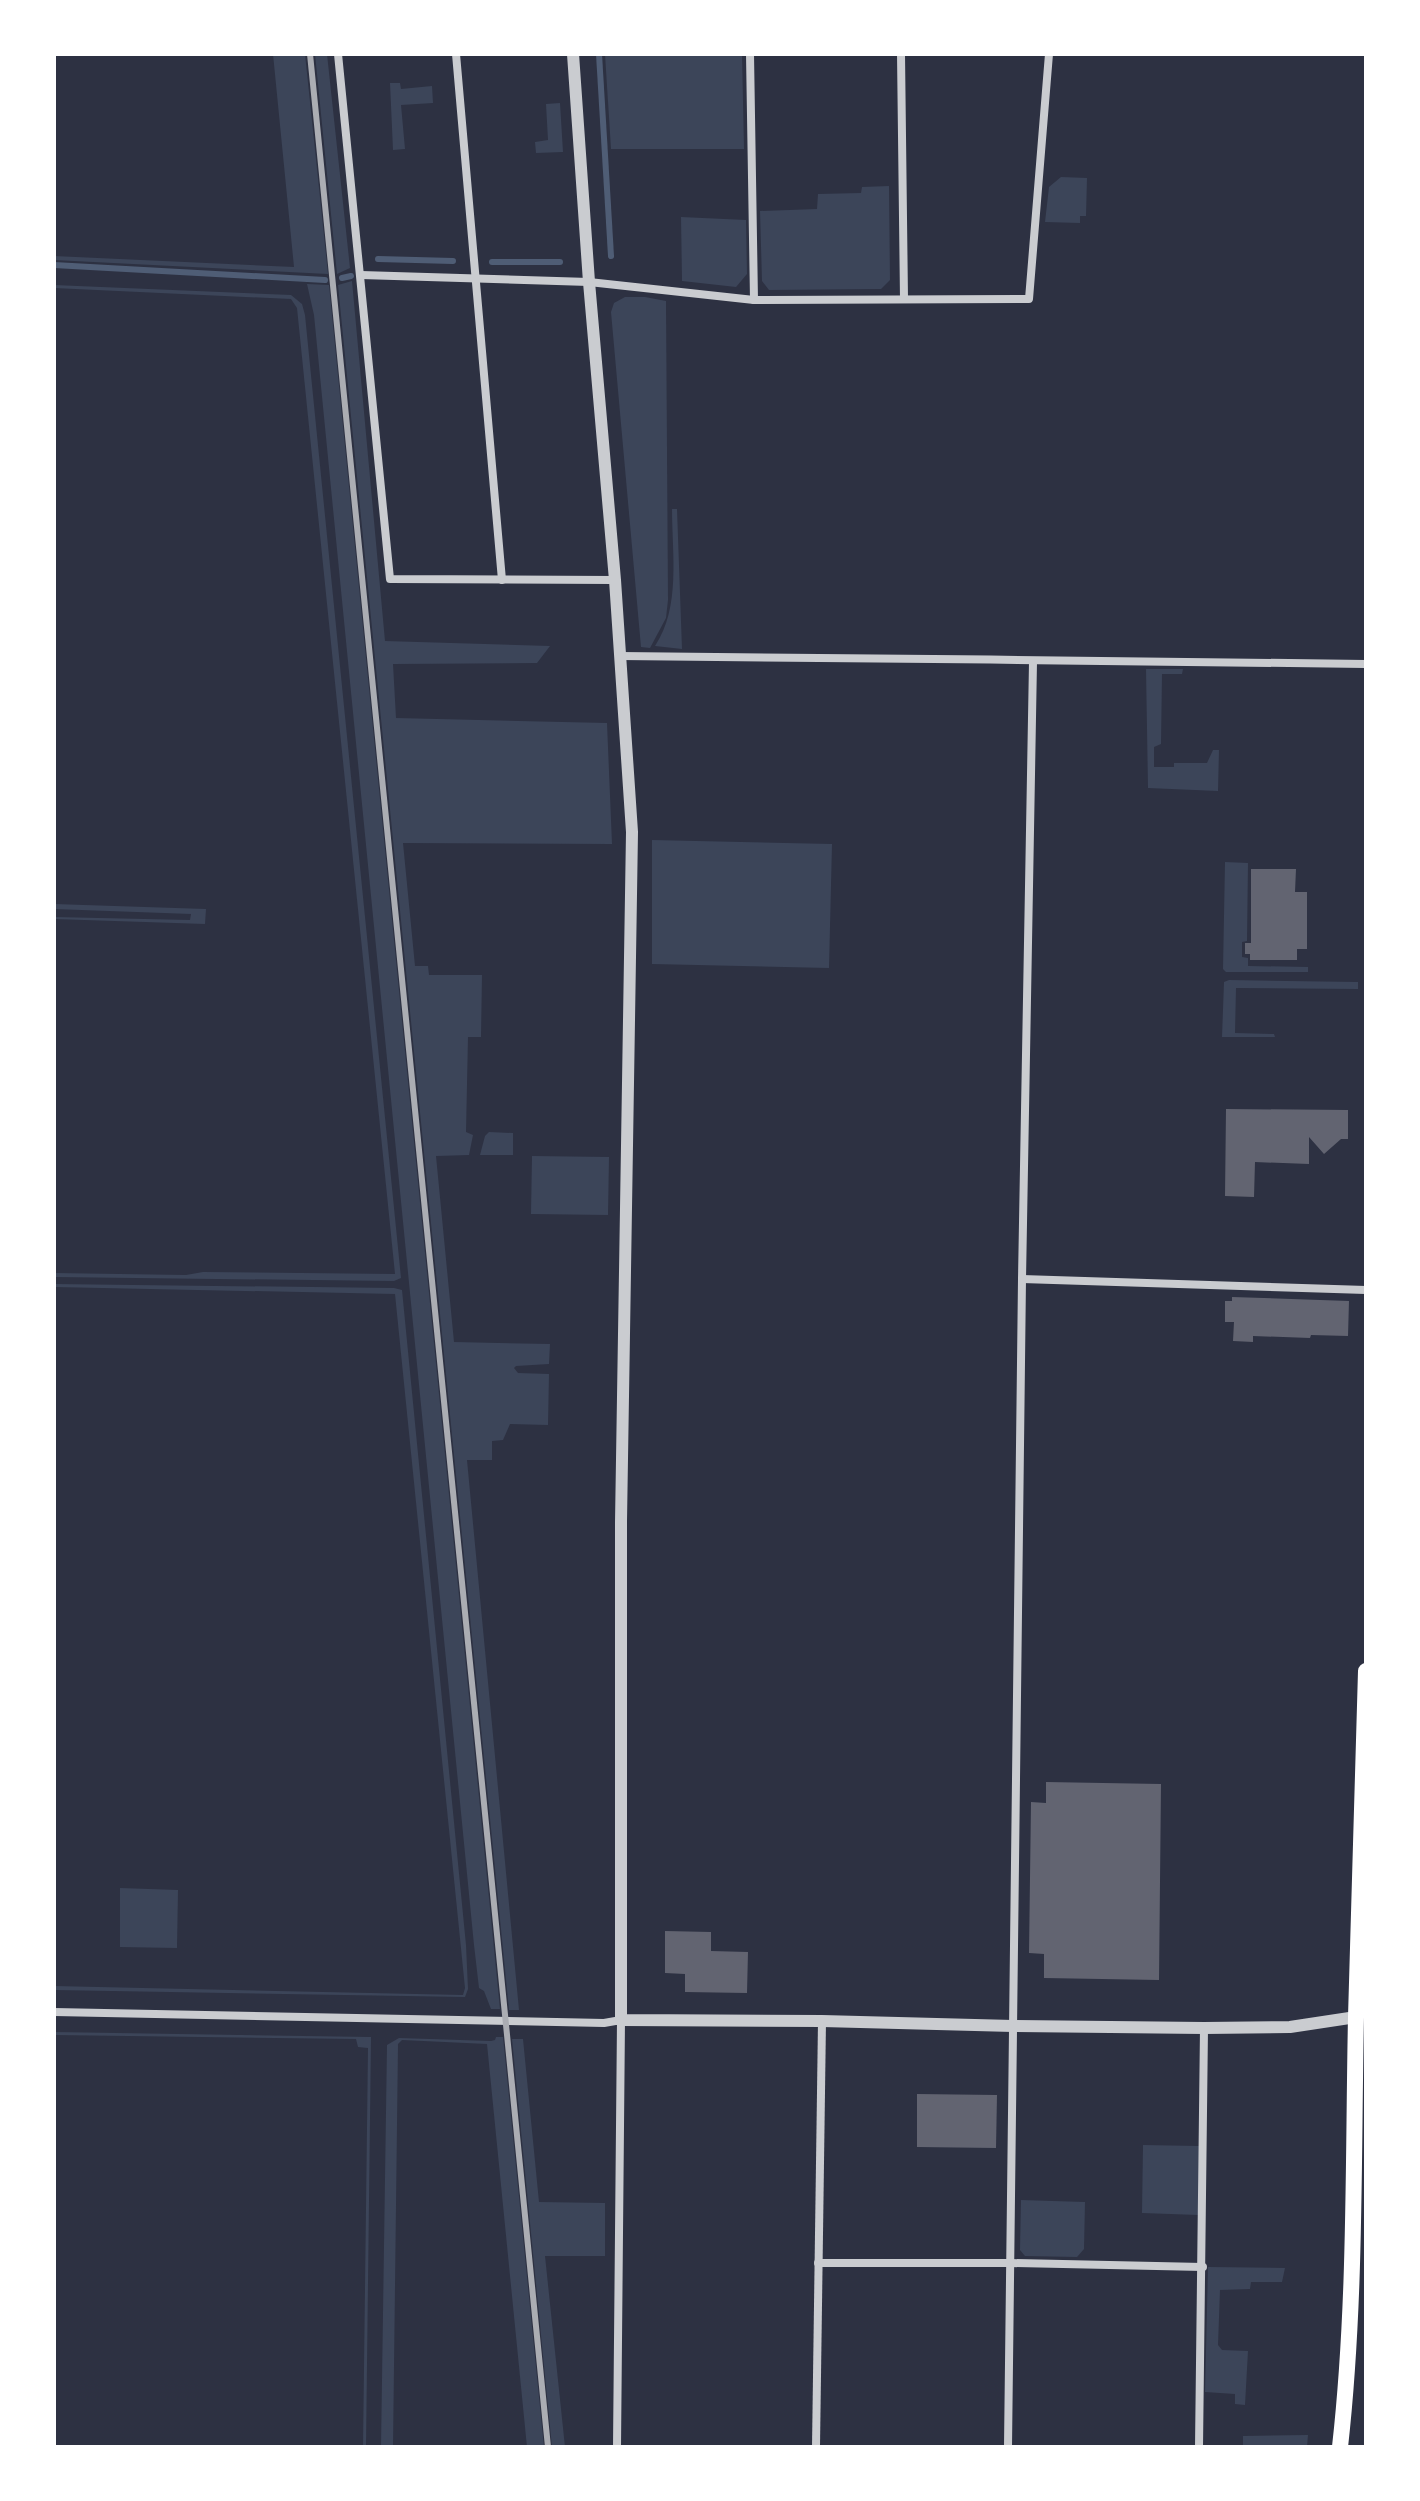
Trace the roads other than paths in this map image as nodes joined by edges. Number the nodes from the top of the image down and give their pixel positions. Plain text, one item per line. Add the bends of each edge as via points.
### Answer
1 (338, 54) edge
2 (456, 54) edge
3 (573, 54) edge
4 (750, 54) edge
5 (901, 54) edge
6 (1049, 54) edge
7 (361, 275) junction
8 (476, 278) junction
9 (589, 282) junction
10 (904, 299) junction
11 (754, 300) junction
12 (502, 580) junction
13 (615, 580) junction
14 (620, 656) junction
15 (1033, 662) junction
16 (1366, 664) edge
17 (1022, 1279) junction
18 (1366, 1290) edge
19 (1366, 1671) edge
20 (1363, 1882) edge
21 (54, 2012) edge
22 (1361, 2016) edge
23 (621, 2020) junction
24 (822, 2021) junction
25 (1013, 2026) junction
26 (1204, 2028) junction
27 (818, 2263) junction
28 (1010, 2263) junction
29 (1203, 2267) junction
30 (617, 2447) edge
31 (816, 2447) edge
32 (1008, 2447) edge
33 (1199, 2447) edge
34 (1340, 2447) edge

1 - 7 street
2 - 8 street
3 - 9 street
4 - 11 street
5 - 10 street
6 - 10 street via 1029,299
7 - 8 street
7 - 12 street via 390,579
8 - 9 street
8 - 12 street
9 - 11 street
9 - 13 street
10 - 11 street
12 - 13 street
13 - 14 street
14 - 15 street
14 - 23 street via 632,832 621,1522
15 - 16 street
15 - 17 street
17 - 18 street
17 - 25 street
19 - 20 highway
20 - 22 highway
21 - 23 street
22 - 26 street via 1302,2026
22 - 34 highway
23 - 24 street
23 - 30 street
24 - 25 street
24 - 27 street
25 - 26 street
25 - 28 street
26 - 29 street
27 - 28 street
27 - 31 street
28 - 29 street
28 - 32 street
29 - 33 street

